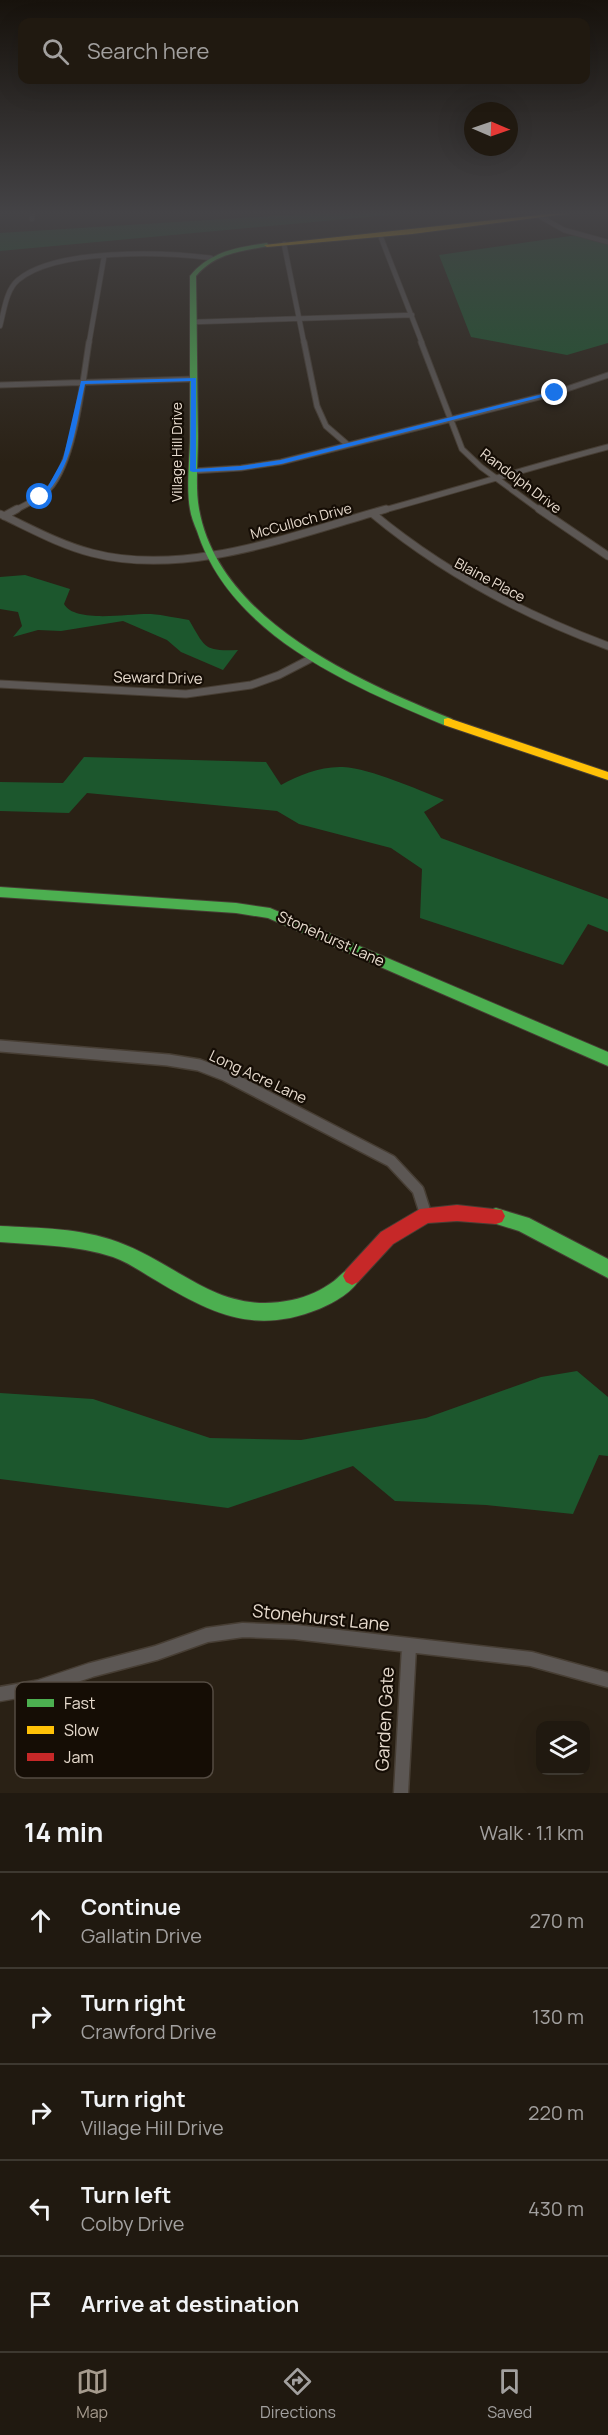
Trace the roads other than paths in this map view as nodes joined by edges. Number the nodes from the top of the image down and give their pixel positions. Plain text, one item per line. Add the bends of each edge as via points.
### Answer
1 (9, 296) edge
2 (98, 296) edge
3 (194, 296) edge
4 (295, 296) edge
5 (404, 296) edge
6 (412, 315) junction
7 (300, 318) junction
8 (194, 322) junction
9 (0, 326) edge
10 (608, 375) edge
11 (194, 379) junction
12 (83, 382) junction
13 (0, 385) edge
14 (452, 419) junction
15 (348, 445) junction
16 (608, 447) edge
17 (193, 471) junction
18 (495, 478) junction
19 (373, 514) junction
20 (2, 515) edge
21 (211, 555) junction
22 (608, 556) edge
23 (608, 646) edge
24 (310, 659) junction
25 (0, 684) edge
26 (608, 776) edge
27 (0, 892) edge
28 (0, 1046) edge
29 (608, 1059) edge
30 (426, 1215) junction
31 (0, 1234) edge
32 (608, 1269) edge
33 (409, 1647) junction
34 (608, 1680) edge
35 (55, 1682) edge
36 (15, 1691) edge
37 (0, 1694) edge
38 (401, 1793) edge

1 - 9 street
2 - 12 street
3 - 8 street, Village Hill Drive
4 - 7 street
5 - 6 street, Randolph Drive
6 - 7 street
6 - 14 street, Randolph Drive
7 - 8 street
7 - 15 street via 321,418
8 - 11 street, Village Hill Drive
10 - 14 street
11 - 12 street
11 - 17 street, Village Hill Drive
12 - 13 street
12 - 20 street via 71,443 51,487 40,497
14 - 15 street
14 - 18 street, Randolph Drive via 462,449
15 - 17 street via 261,466
16 - 18 street, McCulloch Drive
17 - 21 street, Village Hill Drive via 196,525
18 - 19 street, McCulloch Drive
18 - 22 street, Randolph Drive
19 - 21 street, McCulloch Drive
19 - 23 street, Blaine Place via 415,549 466,583 551,624
20 - 21 street, McCulloch Drive via 72,546 114,558 169,560
21 - 24 street, Village Hill Drive via 248,608
24 - 25 street, Seward Drive via 251,685 186,694
24 - 26 street, Village Hill Drive via 441,718
27 - 29 street, Stonehurst Lane via 270,913
28 - 30 street, Long Acre Lane via 168,1060 199,1065 225,1075 391,1161 418,1190
30 - 31 street via 387,1238 346,1283 312,1304 271,1314 234,1311 120,1251 91,1242
30 - 32 street via 491,1214 523,1224
33 - 34 street, Stonehurst Lane via 531,1659
33 - 35 street, Stonehurst Lane via 295,1632 243,1630 207,1635
33 - 38 street, Garden Gate
36 - 37 street, Stonehurst Lane

